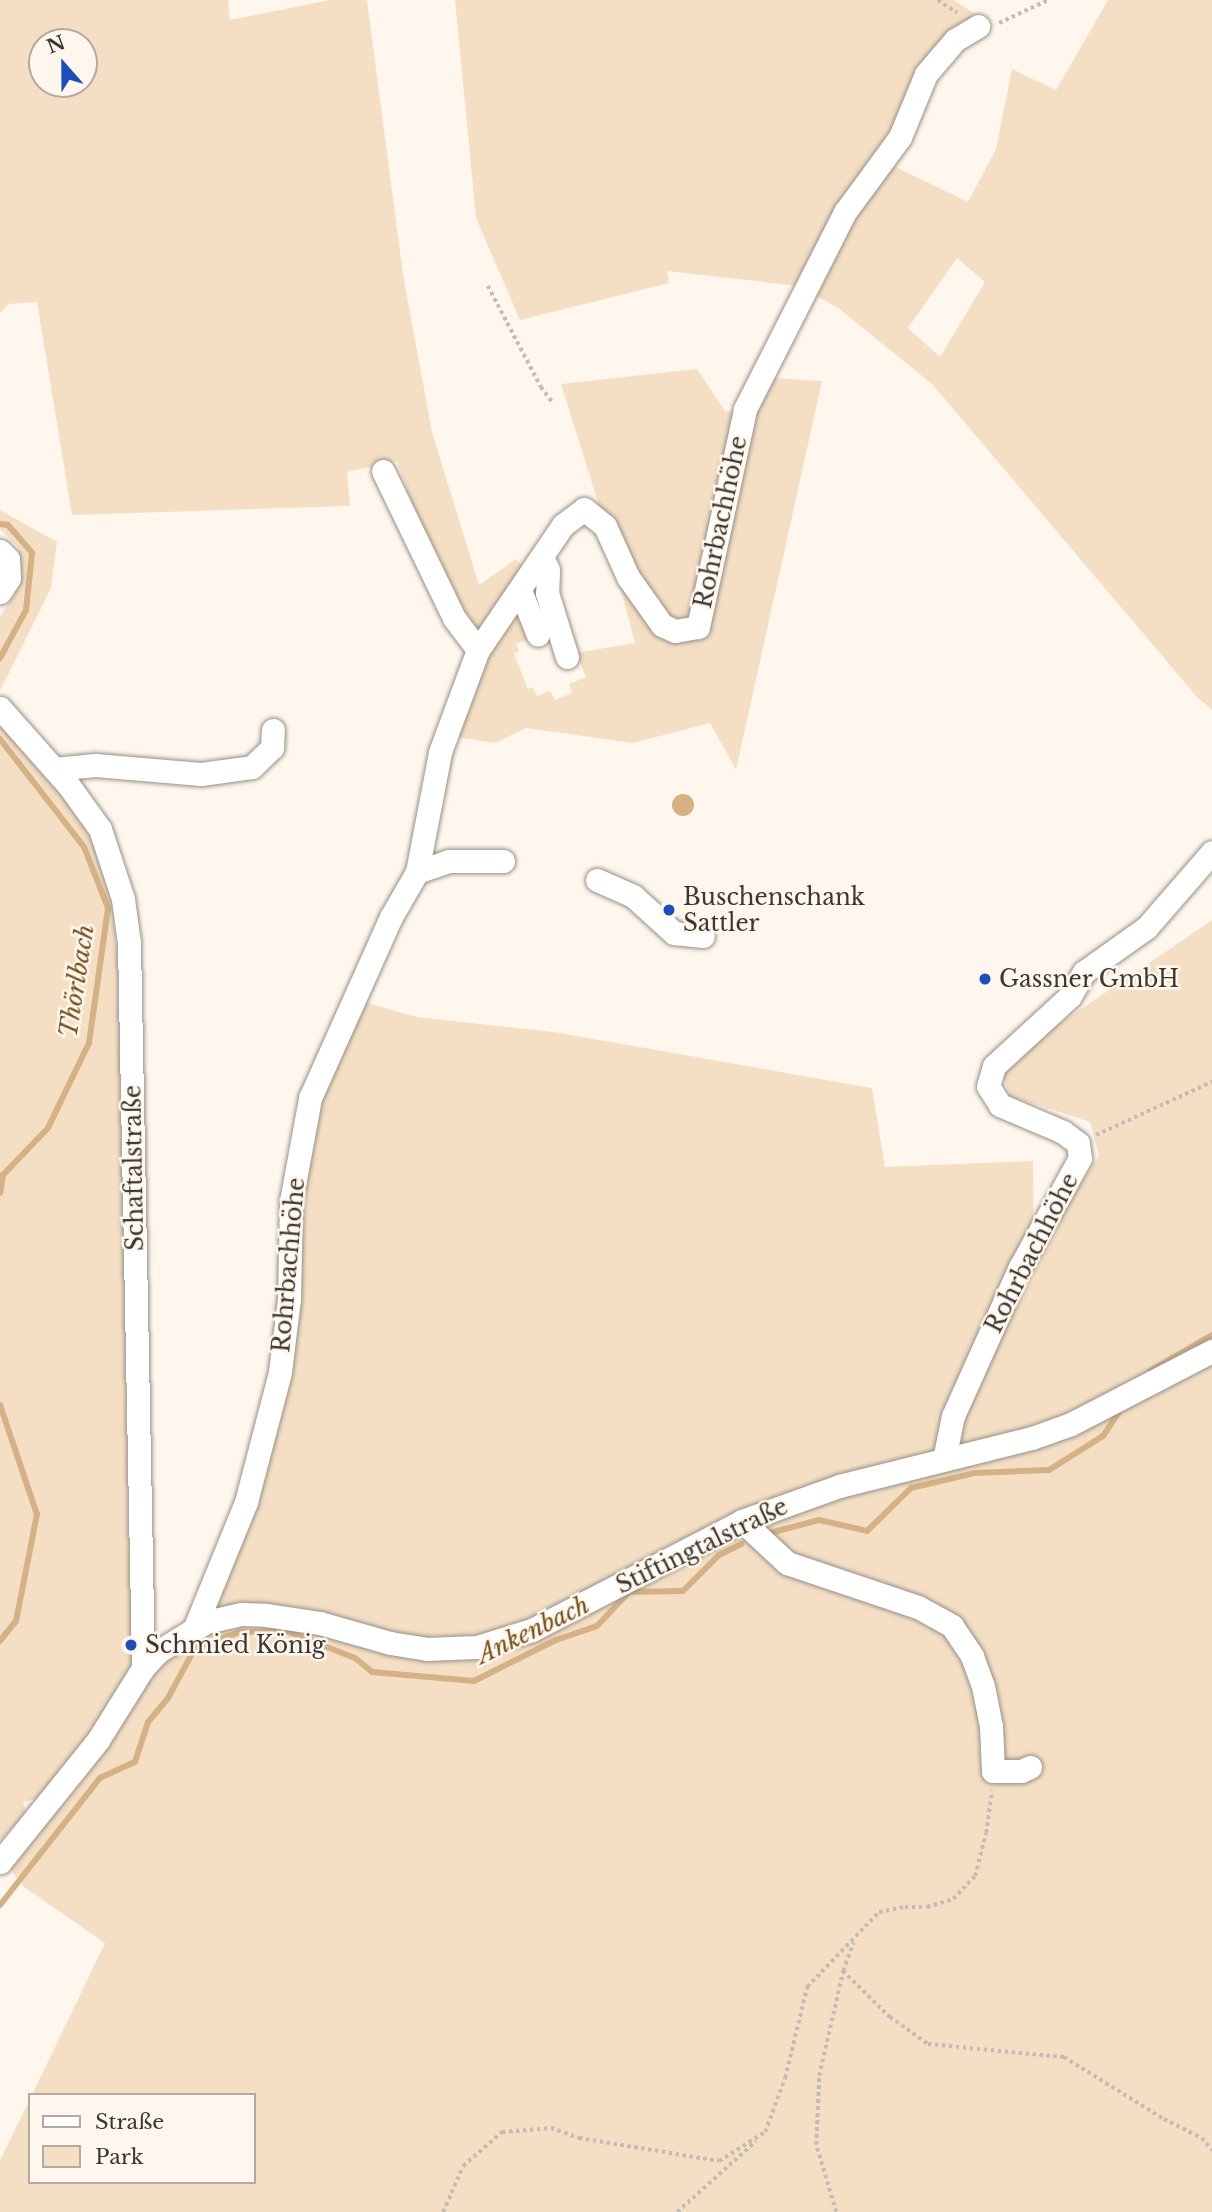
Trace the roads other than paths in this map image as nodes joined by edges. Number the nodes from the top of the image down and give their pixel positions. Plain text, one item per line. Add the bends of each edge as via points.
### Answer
1 (978, 26) road end
2 (383, 471) dead end
3 (0, 551) edge
4 (542, 557) junction
5 (520, 590) junction
6 (0, 592) edge
7 (538, 635) dead end
8 (478, 650) junction
9 (567, 657) dead end
10 (0, 708) edge
11 (273, 730) dead end
12 (54, 769) junction
13 (1212, 852) edge
14 (503, 861) dead end
15 (417, 872) junction
16 (597, 880) dead end
17 (702, 936) dead end
18 (1212, 1350) edge
19 (944, 1459) junction
20 (742, 1521) junction
21 (195, 1627) junction
22 (143, 1668) junction
23 (1030, 1767) dead end
24 (0, 1862) edge

1 - 4 street, Rohrbachhöhe via 955,40 926,74 900,138 845,212 746,409 698,627 675,631 662,625 628,577 604,526 584,509 563,525
2 - 8 street via 454,618
3 - 6 street via 8,559 9,578
4 - 5 street, Rohrbachhöhe
4 - 9 street via 548,570 547,593
5 - 7 street
5 - 8 street, Rohrbachhöhe
8 - 15 street, Rohrbachhöhe via 440,752
10 - 12 street, Schaftalstraße
11 - 12 street via 272,748 252,767 201,774 95,765
12 - 22 street, Schaftalstraße via 100,829 123,899 129,943
13 - 19 street, Rohrbachhöhe via 1147,927 1084,972 1070,996 994,1066 988,1086 1000,1105 1063,1132 1078,1143 1080,1158 1020,1267 953,1416
14 - 15 street via 449,861
15 - 21 street, Rohrbachhöhe via 391,917 310,1098 291,1201 289,1299 280,1372 246,1502
16 - 17 street via 633,896 674,933
18 - 19 street, Stiftingtalstraße via 1071,1424 989,1451
19 - 20 street, Stiftingtalstraße via 839,1486
20 - 21 street, Stiftingtalstraße via 552,1620 477,1647 426,1649 266,1615 242,1614
20 - 23 street via 787,1563 918,1607 952,1626 972,1656 983,1686 993,1771
21 - 22 street, Stiftingtalstraße
22 - 24 street, Stiftingtalstraße via 98,1740

